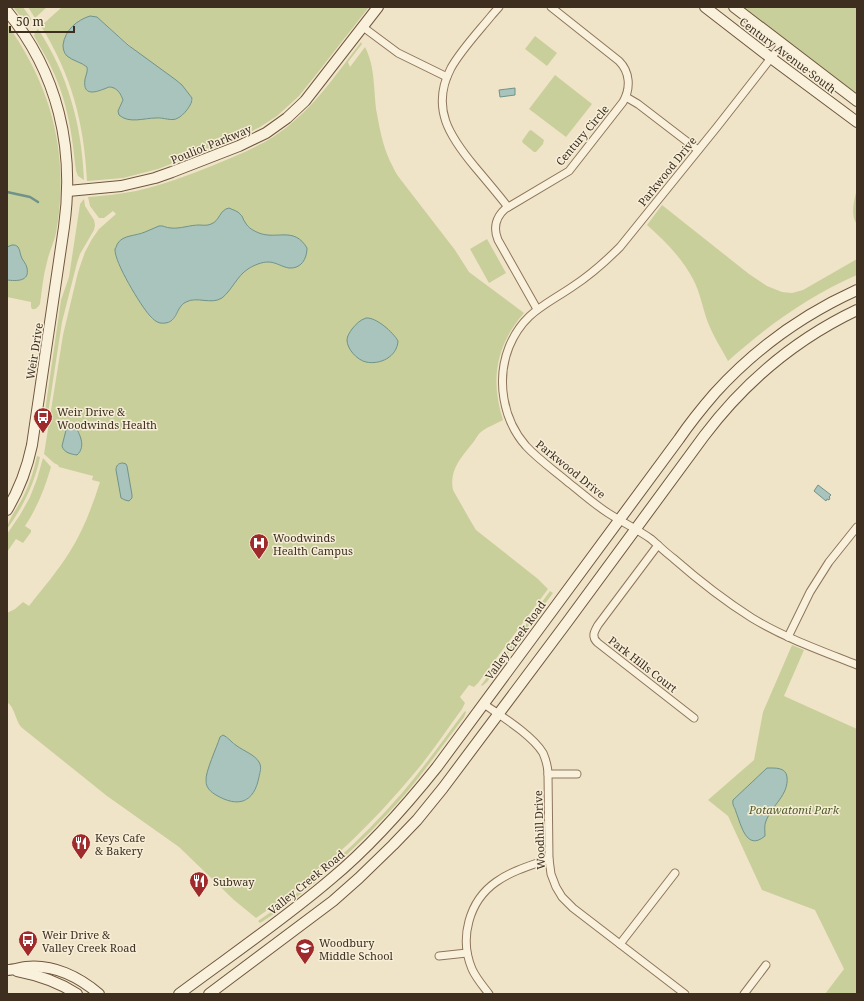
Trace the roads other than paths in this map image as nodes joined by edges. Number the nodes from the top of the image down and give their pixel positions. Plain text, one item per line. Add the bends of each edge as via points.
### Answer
1 (378, 7) edge
2 (499, 7) edge
3 (551, 7) edge
4 (706, 7) edge
5 (734, 7) edge
6 (7, 11) edge
7 (363, 27) junction
8 (782, 44) junction
9 (771, 58) junction
10 (447, 77) junction
11 (626, 96) junction
12 (857, 101) edge
13 (857, 122) edge
14 (698, 150) junction
15 (68, 190) junction
16 (508, 207) junction
17 (857, 290) edge
18 (537, 309) junction
19 (857, 310) edge
20 (7, 510) edge
21 (619, 520) junction
22 (857, 527) edge
23 (635, 529) junction
24 (658, 545) junction
25 (788, 637) junction
26 (857, 665) edge
27 (484, 704) junction
28 (498, 714) junction
29 (694, 718) dead end
30 (548, 774) junction
31 (577, 774) dead end
32 (549, 859) junction
33 (675, 873) dead end
34 (620, 944) junction
35 (467, 952) junction
36 (439, 956) dead end
37 (766, 965) dead end
38 (9, 970) edge
39 (77, 994) edge
40 (99, 994) edge
41 (179, 994) edge
42 (209, 994) edge
43 (489, 994) edge
44 (684, 994) edge
45 (744, 994) edge

1 - 7 main road, Pouliot Parkway
2 - 10 street via 459,56
3 - 11 street, Century Circle via 621,63 628,77
4 - 9 main road, Century Avenue South
5 - 8 main road, Century Avenue South
6 - 15 main road, Weir Drive via 37,56 54,97 65,144
7 - 10 street via 398,53
7 - 15 main road, Pouliot Parkway via 300,106 259,137 155,178 121,186
8 - 9 street, Parkwood Drive
8 - 12 main road, Century Avenue South
9 - 13 main road, Century Avenue South
9 - 14 street, Parkwood Drive
10 - 16 street via 443,105 449,130 461,150
11 - 14 street
11 - 16 street, Century Circle via 569,171
14 - 18 street, Parkwood Drive via 613,253 586,277
15 - 20 main road, Weir Drive via 31,450 23,478
16 - 18 street, Century Circle via 496,221 496,236
17 - 21 main road, Valley Creek Road via 793,326 736,372 700,411
18 - 21 street, Parkwood Drive via 516,333 505,359 502,386 508,414 518,435 533,454
19 - 23 main road via 802,342 742,391 714,422
21 - 23 street, Parkwood Drive
21 - 27 main road, Valley Creek Road
22 - 25 street via 820,575
23 - 24 street, Parkwood Drive
23 - 28 main road
24 - 25 street, Parkwood Drive via 735,606
24 - 29 street, Park Hills Court via 598,625 593,636 598,643
25 - 26 street, Parkwood Drive
27 - 28 street, Woodhill Drive
27 - 41 main road, Valley Creek Road via 416,793 360,853 302,904
28 - 30 street, Woodhill Drive via 537,745 545,757
28 - 42 main road via 443,788 393,845 332,902
30 - 31 street
30 - 32 street, Woodhill Drive
32 - 34 street, Woodhill Drive via 551,874 562,897
32 - 35 street via 510,874 486,890 478,900 468,922
33 - 34 street
34 - 44 street, Woodhill Drive
35 - 36 street
35 - 43 street via 472,970
37 - 45 street
38 - 39 main road via 46,979
38 - 40 main road via 26,967 54,970 77,979

